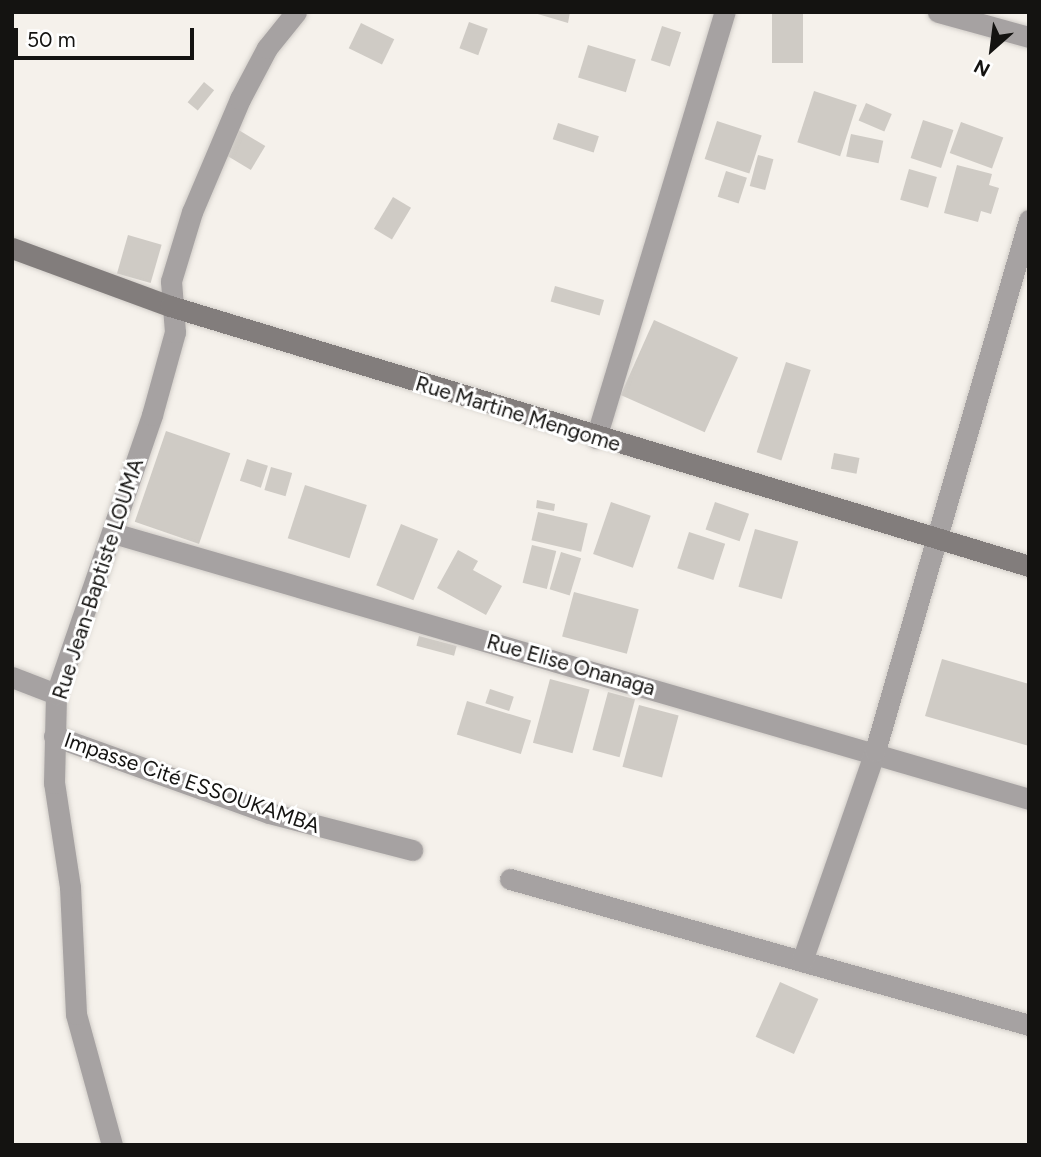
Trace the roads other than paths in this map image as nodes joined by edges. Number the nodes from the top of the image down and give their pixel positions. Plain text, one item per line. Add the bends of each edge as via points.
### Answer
1 (296, 12) edge
2 (725, 12) edge
3 (938, 12) edge
4 (1029, 37) edge
5 (1029, 220) edge
6 (12, 248) edge
7 (170, 306) junction
8 (596, 438) junction
9 (113, 533) junction
10 (936, 540) junction
11 (1029, 566) edge
12 (12, 677) edge
13 (55, 694) junction
14 (54, 736) junction
15 (875, 751) junction
16 (1029, 799) edge
17 (412, 850) dead end
18 (510, 879) dead end
19 (802, 961) junction
20 (1029, 1025) edge
21 (112, 1145) edge

1 - 7 street, Rue Jean-Baptiste LOUMA via 267,48 211,162 171,281
2 - 8 street
3 - 4 street
5 - 10 street
6 - 7 street, Rue Martine Mengome
7 - 8 street, Rue Martine Mengome
7 - 9 street, Rue Jean-Baptiste LOUMA via 175,331
8 - 10 street, Rue Martine Mengome
9 - 13 street, Rue Jean-Baptiste LOUMA
9 - 15 street, Rue Elise Onanaga
10 - 11 street, Rue Martine Mengome
10 - 15 street
12 - 13 street
13 - 14 street, Rue Jean-Baptiste LOUMA
14 - 17 street, Impasse Cité ESSOUKAMBA via 269,813
14 - 21 street, Rue Jean-Baptiste LOUMA via 76,1014
15 - 16 street, Rue Elise Onanaga
15 - 19 street
18 - 19 street
19 - 20 street

